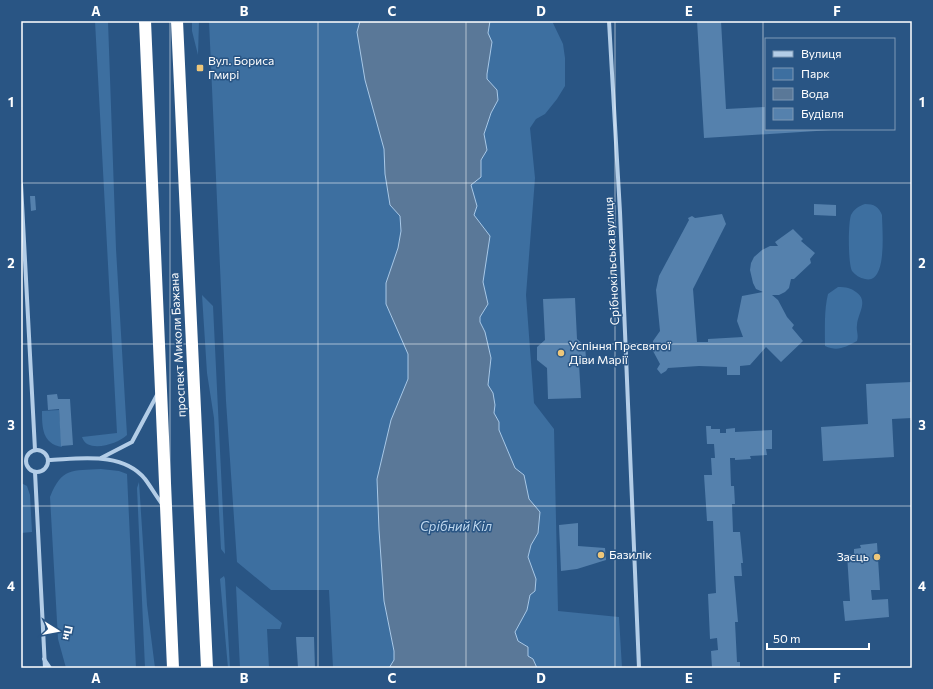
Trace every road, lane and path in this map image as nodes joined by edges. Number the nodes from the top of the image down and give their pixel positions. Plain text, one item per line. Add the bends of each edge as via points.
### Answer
1 (144, 21) edge
2 (176, 21) edge
3 (609, 21) edge
4 (21, 184) edge
5 (160, 389) junction
6 (35, 450) junction
7 (101, 458) junction
8 (48, 460) junction
9 (24, 461) edge
10 (35, 472) junction
11 (167, 511) junction
12 (44, 659) junction
13 (45, 668) edge
14 (50, 668) edge
15 (174, 668) edge
16 (207, 668) edge
17 (639, 668) edge

1 - 5 highway, проспект Миколи Бажана
2 - 16 highway, проспект Миколи Бажана
3 - 17 street, Срібнокільська вулиця
4 - 6 street
5 - 7 street via 132,442
5 - 11 highway, проспект Миколи Бажана
6 - 8 street via 44,452
6 - 9 street
7 - 8 street
7 - 11 street via 132,468 144,478
8 - 10 street via 45,468
9 - 10 street via 29,469
10 - 12 street
11 - 15 highway, проспект Миколи Бажана
12 - 13 street
12 - 14 street

